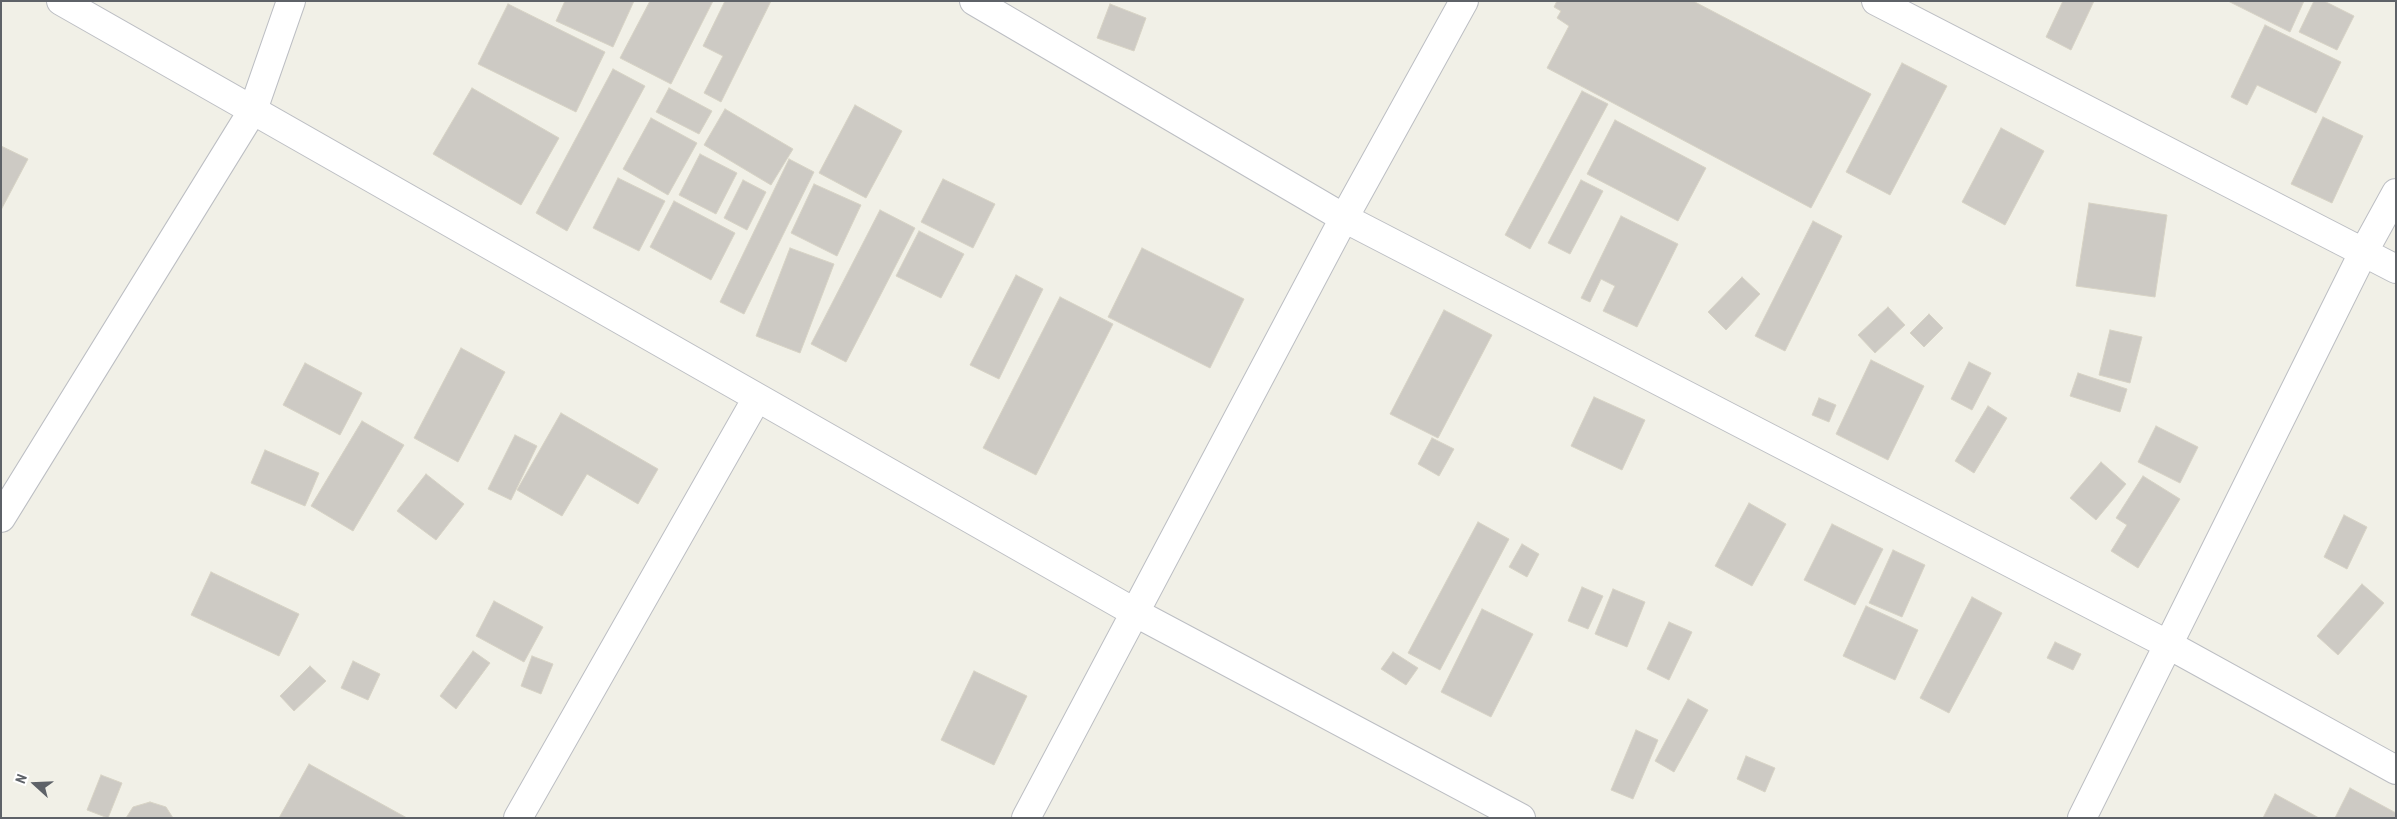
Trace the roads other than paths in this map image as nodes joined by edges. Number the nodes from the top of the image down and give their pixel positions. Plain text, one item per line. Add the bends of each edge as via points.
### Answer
1 (61, 1) edge
2 (291, 1) edge
3 (974, 1) edge
4 (1464, 1) edge
5 (1876, 1) edge
6 (253, 110) junction
7 (2396, 192) edge
8 (1344, 218) junction
9 (2363, 253) junction
10 (2396, 269) edge
11 (757, 398) junction
12 (1, 518) edge
13 (1134, 612) junction
14 (2169, 646) junction
15 (2396, 770) edge
16 (522, 816) edge
17 (1026, 818) edge
18 (1520, 818) edge
19 (2082, 818) edge

1 - 6 street
2 - 6 street
3 - 8 street
4 - 8 street
5 - 9 street
6 - 11 street
6 - 12 street
7 - 9 street
8 - 13 street
8 - 14 street
9 - 10 street
9 - 14 street
11 - 13 street
11 - 16 street
13 - 17 street
13 - 18 street
14 - 15 street
14 - 19 street

